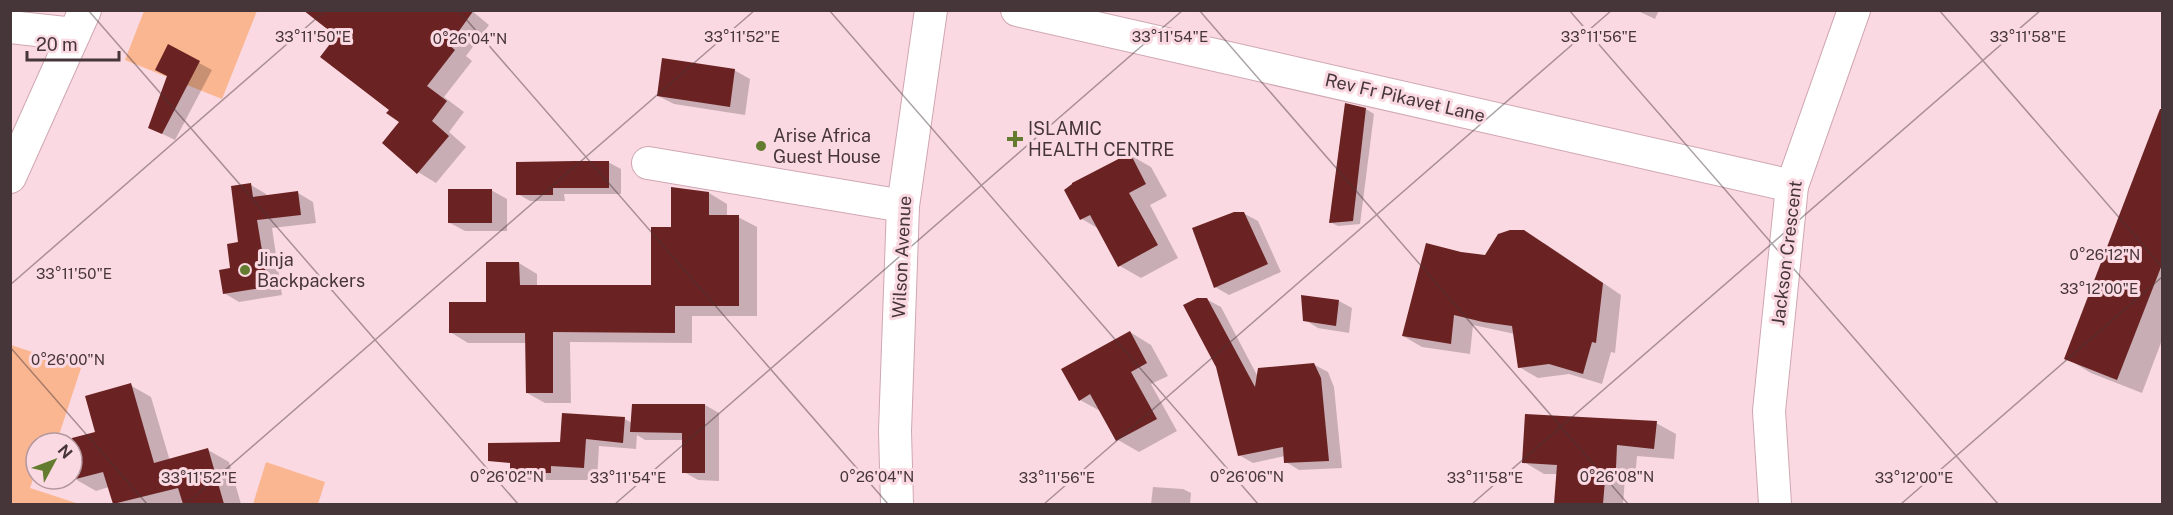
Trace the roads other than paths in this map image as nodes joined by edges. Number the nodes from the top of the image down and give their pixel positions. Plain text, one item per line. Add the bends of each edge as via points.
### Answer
1 (931, 10) edge
2 (1017, 10) edge
3 (1854, 10) edge
4 (80, 22) edge
5 (10, 27) edge
6 (648, 163) dead end
7 (10, 177) edge
8 (1792, 186) junction
9 (903, 206) junction
10 (897, 504) edge
11 (1775, 504) edge

1 - 9 street, Wilson Avenue
2 - 8 street, Rev Fr Pikavet Lane
3 - 8 street, Jackson Crescent
4 - 5 street
4 - 7 street
6 - 9 street
8 - 11 street, Jackson Crescent via 1769,411
9 - 10 street, Wilson Avenue via 895,432

